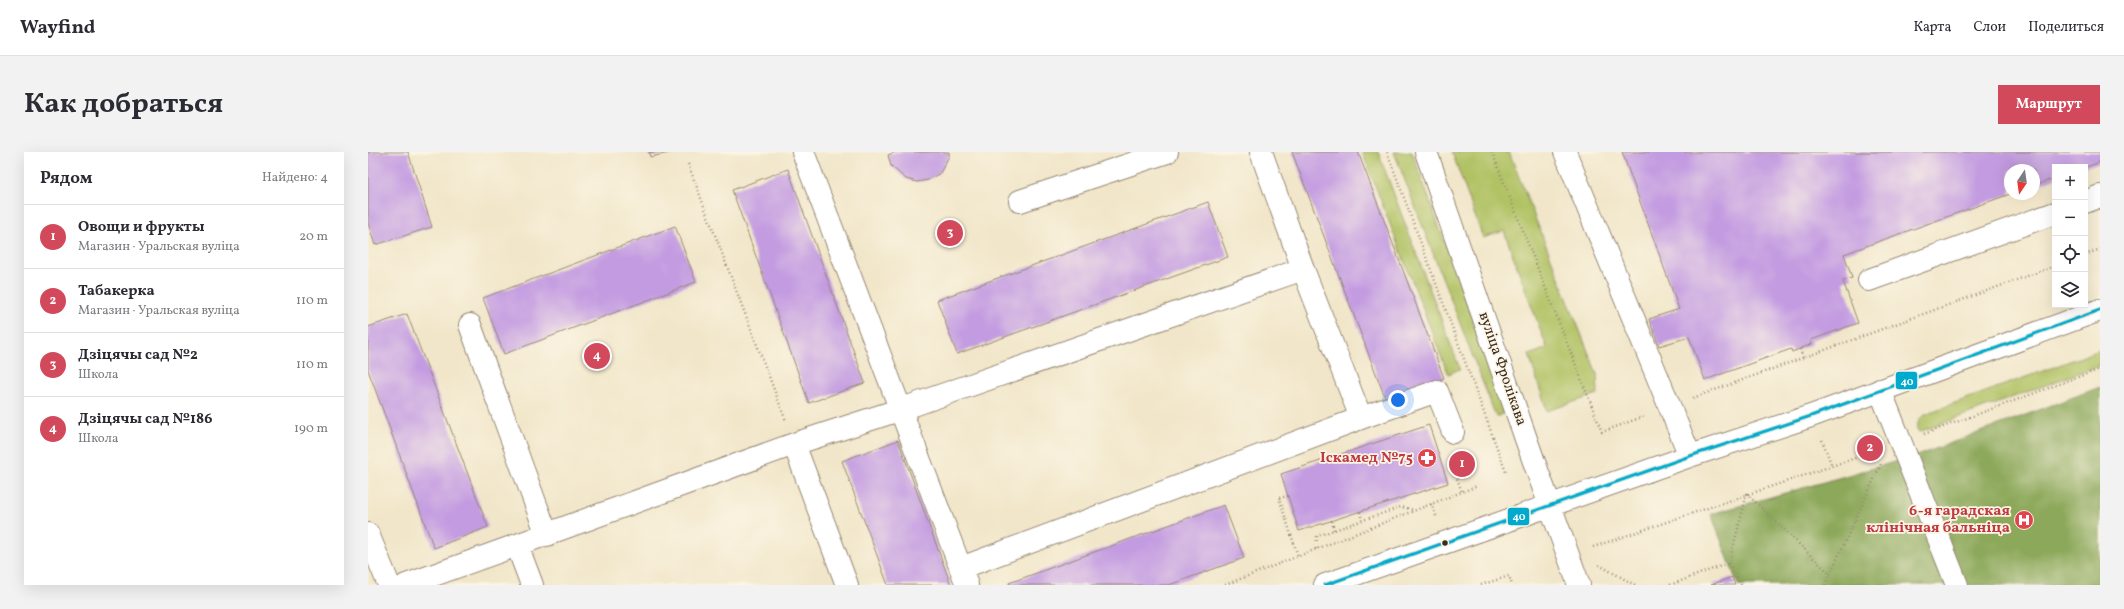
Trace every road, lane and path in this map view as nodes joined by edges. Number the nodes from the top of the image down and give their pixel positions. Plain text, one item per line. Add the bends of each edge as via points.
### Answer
1 (803, 152) edge
2 (1167, 152) edge
3 (1261, 152) edge
4 (1388, 152) edge
5 (1426, 152) edge
6 (1492, 152) edge
7 (1565, 152) edge
8 (688, 164) dead end
9 (2100, 196) edge
10 (1020, 201) dead end
11 (2088, 201) edge
12 (2052, 214) edge
13 (2100, 249) edge
14 (2088, 254) edge
15 (2052, 267) edge
16 (1303, 269) junction
17 (1869, 280) dead end
18 (2100, 310) edge
19 (470, 325) dead end
20 (1800, 349) dead end
21 (1803, 358) junction
22 (2100, 369) edge
23 (1880, 390) junction
24 (1671, 406) junction
25 (902, 410) junction
26 (1361, 418) junction
27 (1450, 442) joint
28 (794, 444) junction
29 (1895, 444) junction
30 (1690, 456) junction
31 (1506, 472) dead end
32 (1477, 486) dead end
33 (1462, 492) junction
34 (1748, 494) junction
35 (1288, 496) dead end
36 (1550, 505) junction
37 (1416, 510) junction
38 (1360, 512) dead end
39 (1362, 520) junction
40 (1332, 521) dead end
41 (1334, 531) junction
42 (368, 534) edge
43 (547, 534) junction
44 (517, 545) junction
45 (1591, 548) dead end
46 (1316, 549) junction
47 (1298, 556) junction
48 (1597, 564) dead end
49 (1730, 564) junction
50 (1830, 574) junction
51 (964, 577) edge
52 (389, 585) edge
53 (406, 585) edge
54 (532, 585) edge
55 (847, 585) edge
56 (1225, 585) edge
57 (1325, 585) edge
58 (1481, 585) edge
59 (1512, 585) edge
60 (1579, 585) edge
61 (1635, 585) edge
62 (1670, 585) edge
63 (1742, 585) edge
64 (1825, 585) edge
65 (1957, 585) edge

1 - 25 street
2 - 10 street
3 - 16 street
4 - 31 path
5 - 36 street, вуліца Фролікава
6 - 24 path via 1602,432
7 - 24 street
8 - 28 path
9 - 11 street
12 - 17 street
13 - 14 path
15 - 21 path
16 - 25 street
16 - 26 street
18 - 23 street
19 - 43 street
20 - 21 path
21 - 24 path
22 - 29 path
23 - 29 street
23 - 30 street
24 - 30 street
25 - 28 street
25 - 51 street
26 - 27 street via 1437,391
26 - 51 street
27 - 33 path
28 - 43 street
28 - 55 street
29 - 34 path
29 - 50 path
29 - 65 street
30 - 36 street
32 - 33 path
33 - 37 path
34 - 45 path
34 - 49 path
34 - 50 path
35 - 47 path via 1279,498
36 - 57 street
36 - 60 street, вуліца Фролікава
37 - 39 path via 1401,507
37 - 46 path
38 - 39 path
39 - 41 path
40 - 41 path
41 - 46 path via 1317,536
42 - 52 street
43 - 44 street
44 - 53 street
44 - 54 street
46 - 47 path
47 - 56 path
48 - 61 path
49 - 62 path
49 - 63 path
50 - 64 path
58 - 59 path via 1509,576

